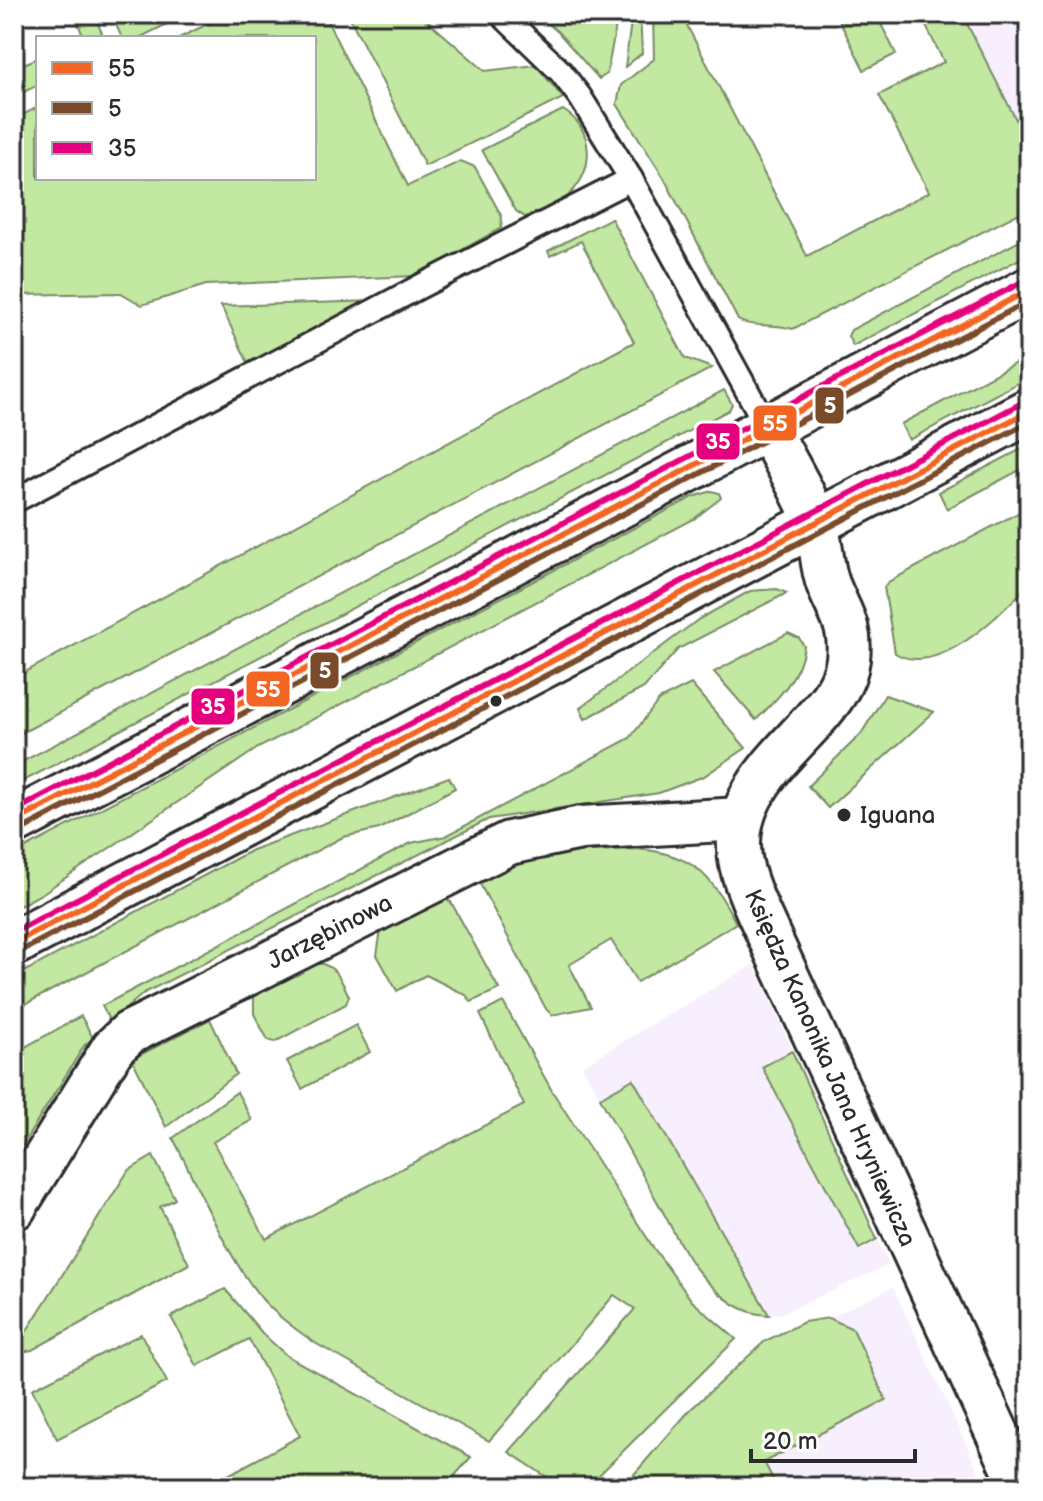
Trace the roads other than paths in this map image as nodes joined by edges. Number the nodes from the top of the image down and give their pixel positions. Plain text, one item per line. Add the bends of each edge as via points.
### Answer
1 (501, 14) edge
2 (631, 179) junction
3 (1029, 290) edge
4 (1029, 411) edge
5 (767, 427) junction
6 (14, 501) edge
7 (815, 523) junction
8 (742, 819) junction
9 (14, 822) edge
10 (14, 943) edge
11 (14, 1208) edge
12 (1022, 1487) edge

1 - 2 lane via 561,72
2 - 5 lane
2 - 6 lane
3 - 5 street
4 - 7 street
5 - 7 street, Księdza Kanonika Jana Hryniewicza
5 - 9 street
7 - 8 street, Księdza Kanonika Jana Hryniewicza via 828,583 850,637 848,662 826,706 761,778
7 - 10 street
8 - 11 street, Jarzębinowa via 581,828 509,843 129,1033 113,1048
8 - 12 street, Księdza Kanonika Jana Hryniewicza via 742,869 768,934

